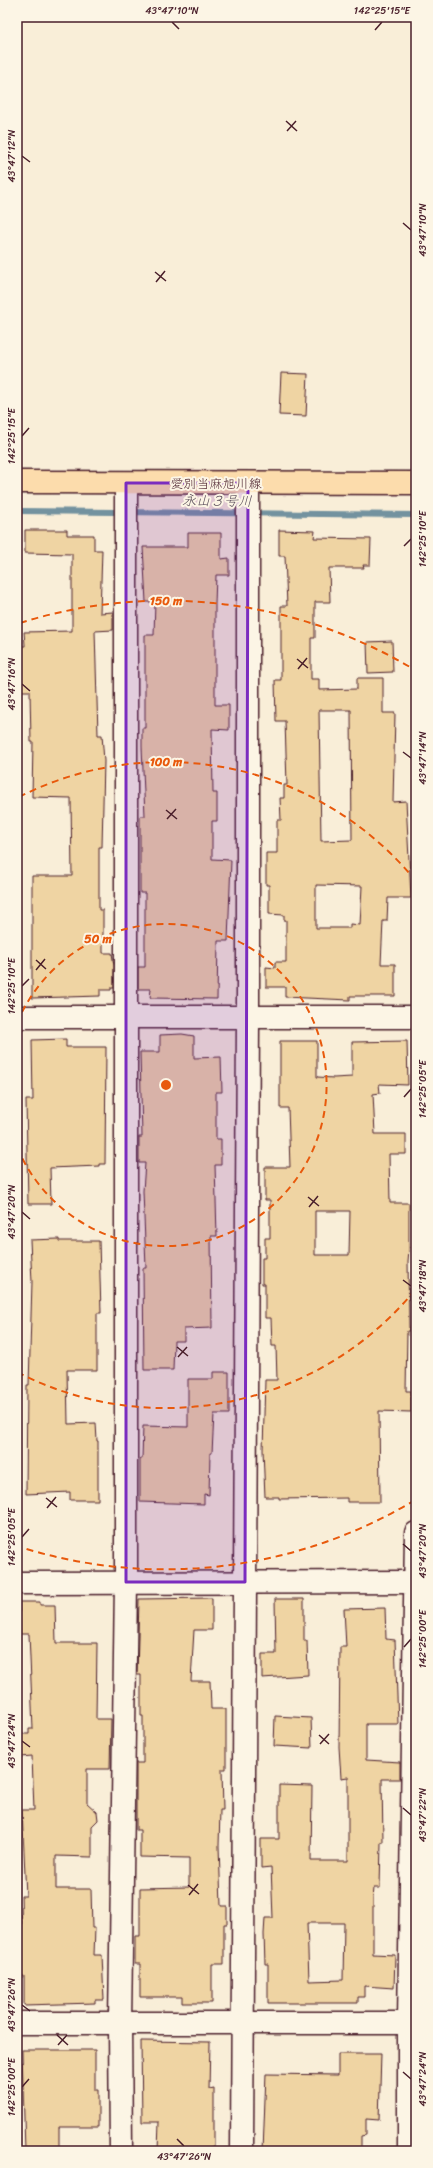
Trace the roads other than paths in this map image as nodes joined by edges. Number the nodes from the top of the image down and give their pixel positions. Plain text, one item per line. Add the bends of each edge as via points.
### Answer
1 (17, 482) edge
2 (416, 484) edge
3 (248, 502) junction
4 (126, 503) junction
5 (17, 1017) edge
6 (416, 1017) edge
7 (126, 1018) junction
8 (248, 1018) junction
9 (416, 1533) edge
10 (126, 1582) junction
11 (245, 1582) junction
12 (416, 1582) edge
13 (17, 1583) edge
14 (243, 2022) junction
15 (17, 2023) edge
16 (120, 2023) junction
17 (412, 2023) edge
18 (120, 2151) edge
19 (242, 2151) edge
20 (409, 2151) edge

1 - 4 main road, 愛別当麻旭川線
2 - 3 main road, 愛別当麻旭川線
3 - 4 main road, 愛別当麻旭川線
3 - 8 street
4 - 7 street
5 - 7 street
6 - 8 street
7 - 8 street
7 - 10 street
8 - 11 street
9 - 12 street
10 - 11 street
10 - 13 street
10 - 16 street
11 - 12 street
11 - 14 street
12 - 17 street
14 - 16 street
14 - 17 street
14 - 19 street
15 - 16 street
16 - 18 street
17 - 20 street

